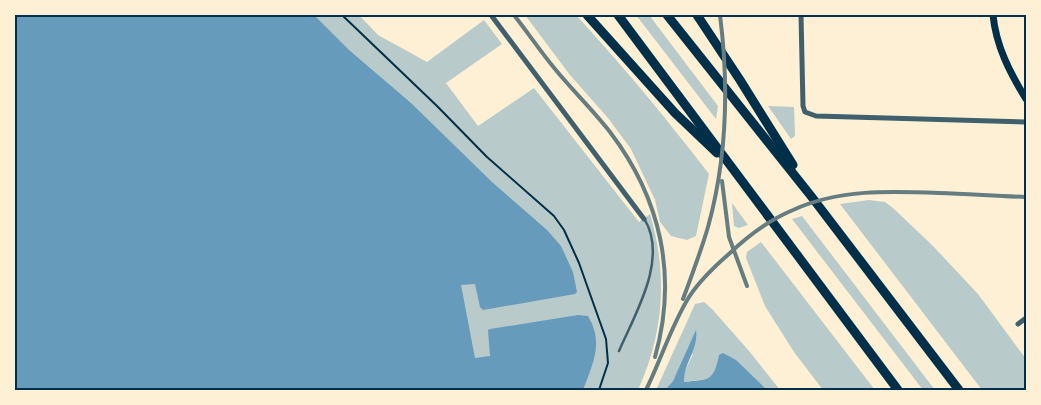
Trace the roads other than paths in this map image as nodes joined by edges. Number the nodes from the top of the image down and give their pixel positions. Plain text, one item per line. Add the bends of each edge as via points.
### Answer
1 (491, 15) edge
2 (587, 15) edge
3 (618, 15) edge
4 (668, 15) edge
5 (697, 15) edge
6 (801, 15) edge
7 (993, 15) edge
8 (1026, 99) edge
9 (1026, 122) edge
10 (737, 173) junction
11 (811, 196) junction
12 (644, 219) joint
13 (1026, 318) edge
14 (1018, 324) dead end
15 (618, 351) dead end
16 (898, 390) edge
17 (959, 390) edge

1 - 12 street
2 - 10 highway via 675,113
3 - 10 highway
4 - 11 highway
5 - 11 highway
6 - 9 street via 802,106 805,112 816,116
7 - 8 main road via 1011,75
10 - 16 highway
11 - 17 highway
12 - 15 lane via 652,238 649,276
13 - 14 street

